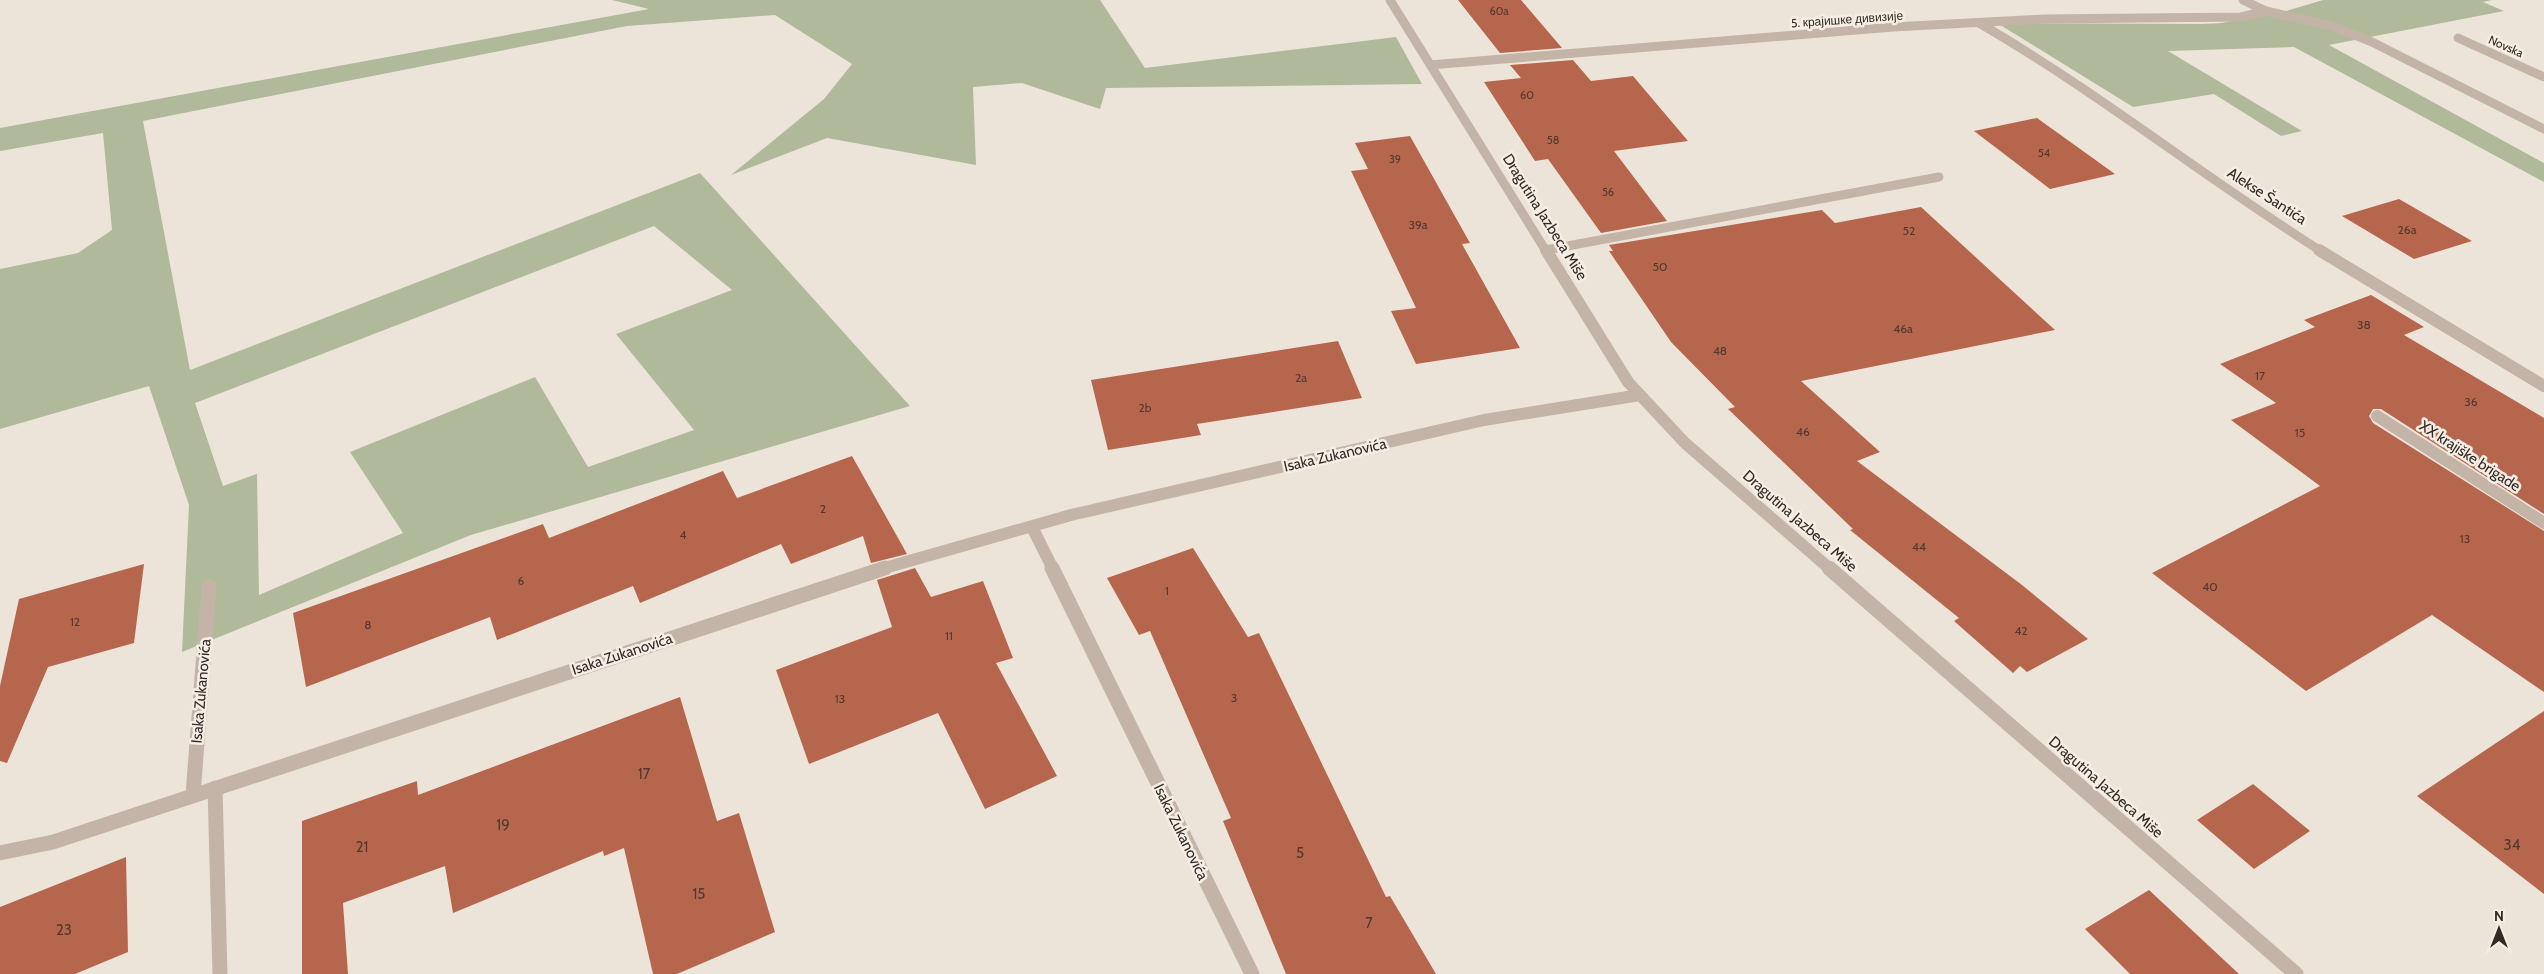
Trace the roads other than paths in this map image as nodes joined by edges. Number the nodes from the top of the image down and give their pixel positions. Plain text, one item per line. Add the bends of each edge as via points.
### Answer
1 (1390, 0) edge
2 (2243, 0) edge
3 (2266, 11) junction
4 (1979, 23) junction
5 (2458, 38) dead end
6 (1430, 65) junction
7 (2544, 77) edge
8 (2544, 129) edge
9 (1940, 177) dead end
10 (1546, 250) junction
11 (2544, 386) edge
12 (1640, 395) junction
13 (2378, 416) dead end
14 (2544, 523) edge
15 (1032, 527) junction
16 (209, 587) dead end
17 (215, 788) junction
18 (193, 795) junction
19 (0, 853) edge
20 (220, 974) edge
21 (1252, 974) edge
22 (2296, 974) edge

1 - 6 street, Dragutina Jazbeca Miše
2 - 3 street
3 - 4 street, 5. крајишке дивизије via 2241,17 2044,19
3 - 8 street via 2305,18 2372,42
4 - 6 street, 5. крајишке дивизије via 1893,27
4 - 11 street, Alekse Šantića via 2041,59 2238,196 2425,317
5 - 7 street, Novska
6 - 10 street, Dragutina Jazbeca Miše
9 - 10 street
10 - 12 street, Dragutina Jazbeca Miše via 1628,382
12 - 15 street, Isaka Zukanovića via 1484,420
12 - 22 street, Dragutina Jazbeca Miše via 1693,450
13 - 14 street, XX krajiške brigade
15 - 17 street, Isaka Zukanovića via 891,566
15 - 21 street, Isaka Zukanovića
16 - 18 street, Isaka Zukanovića
17 - 18 street, Isaka Zukanovića
17 - 20 street
18 - 19 street, Isaka Zukanovića via 53,842

